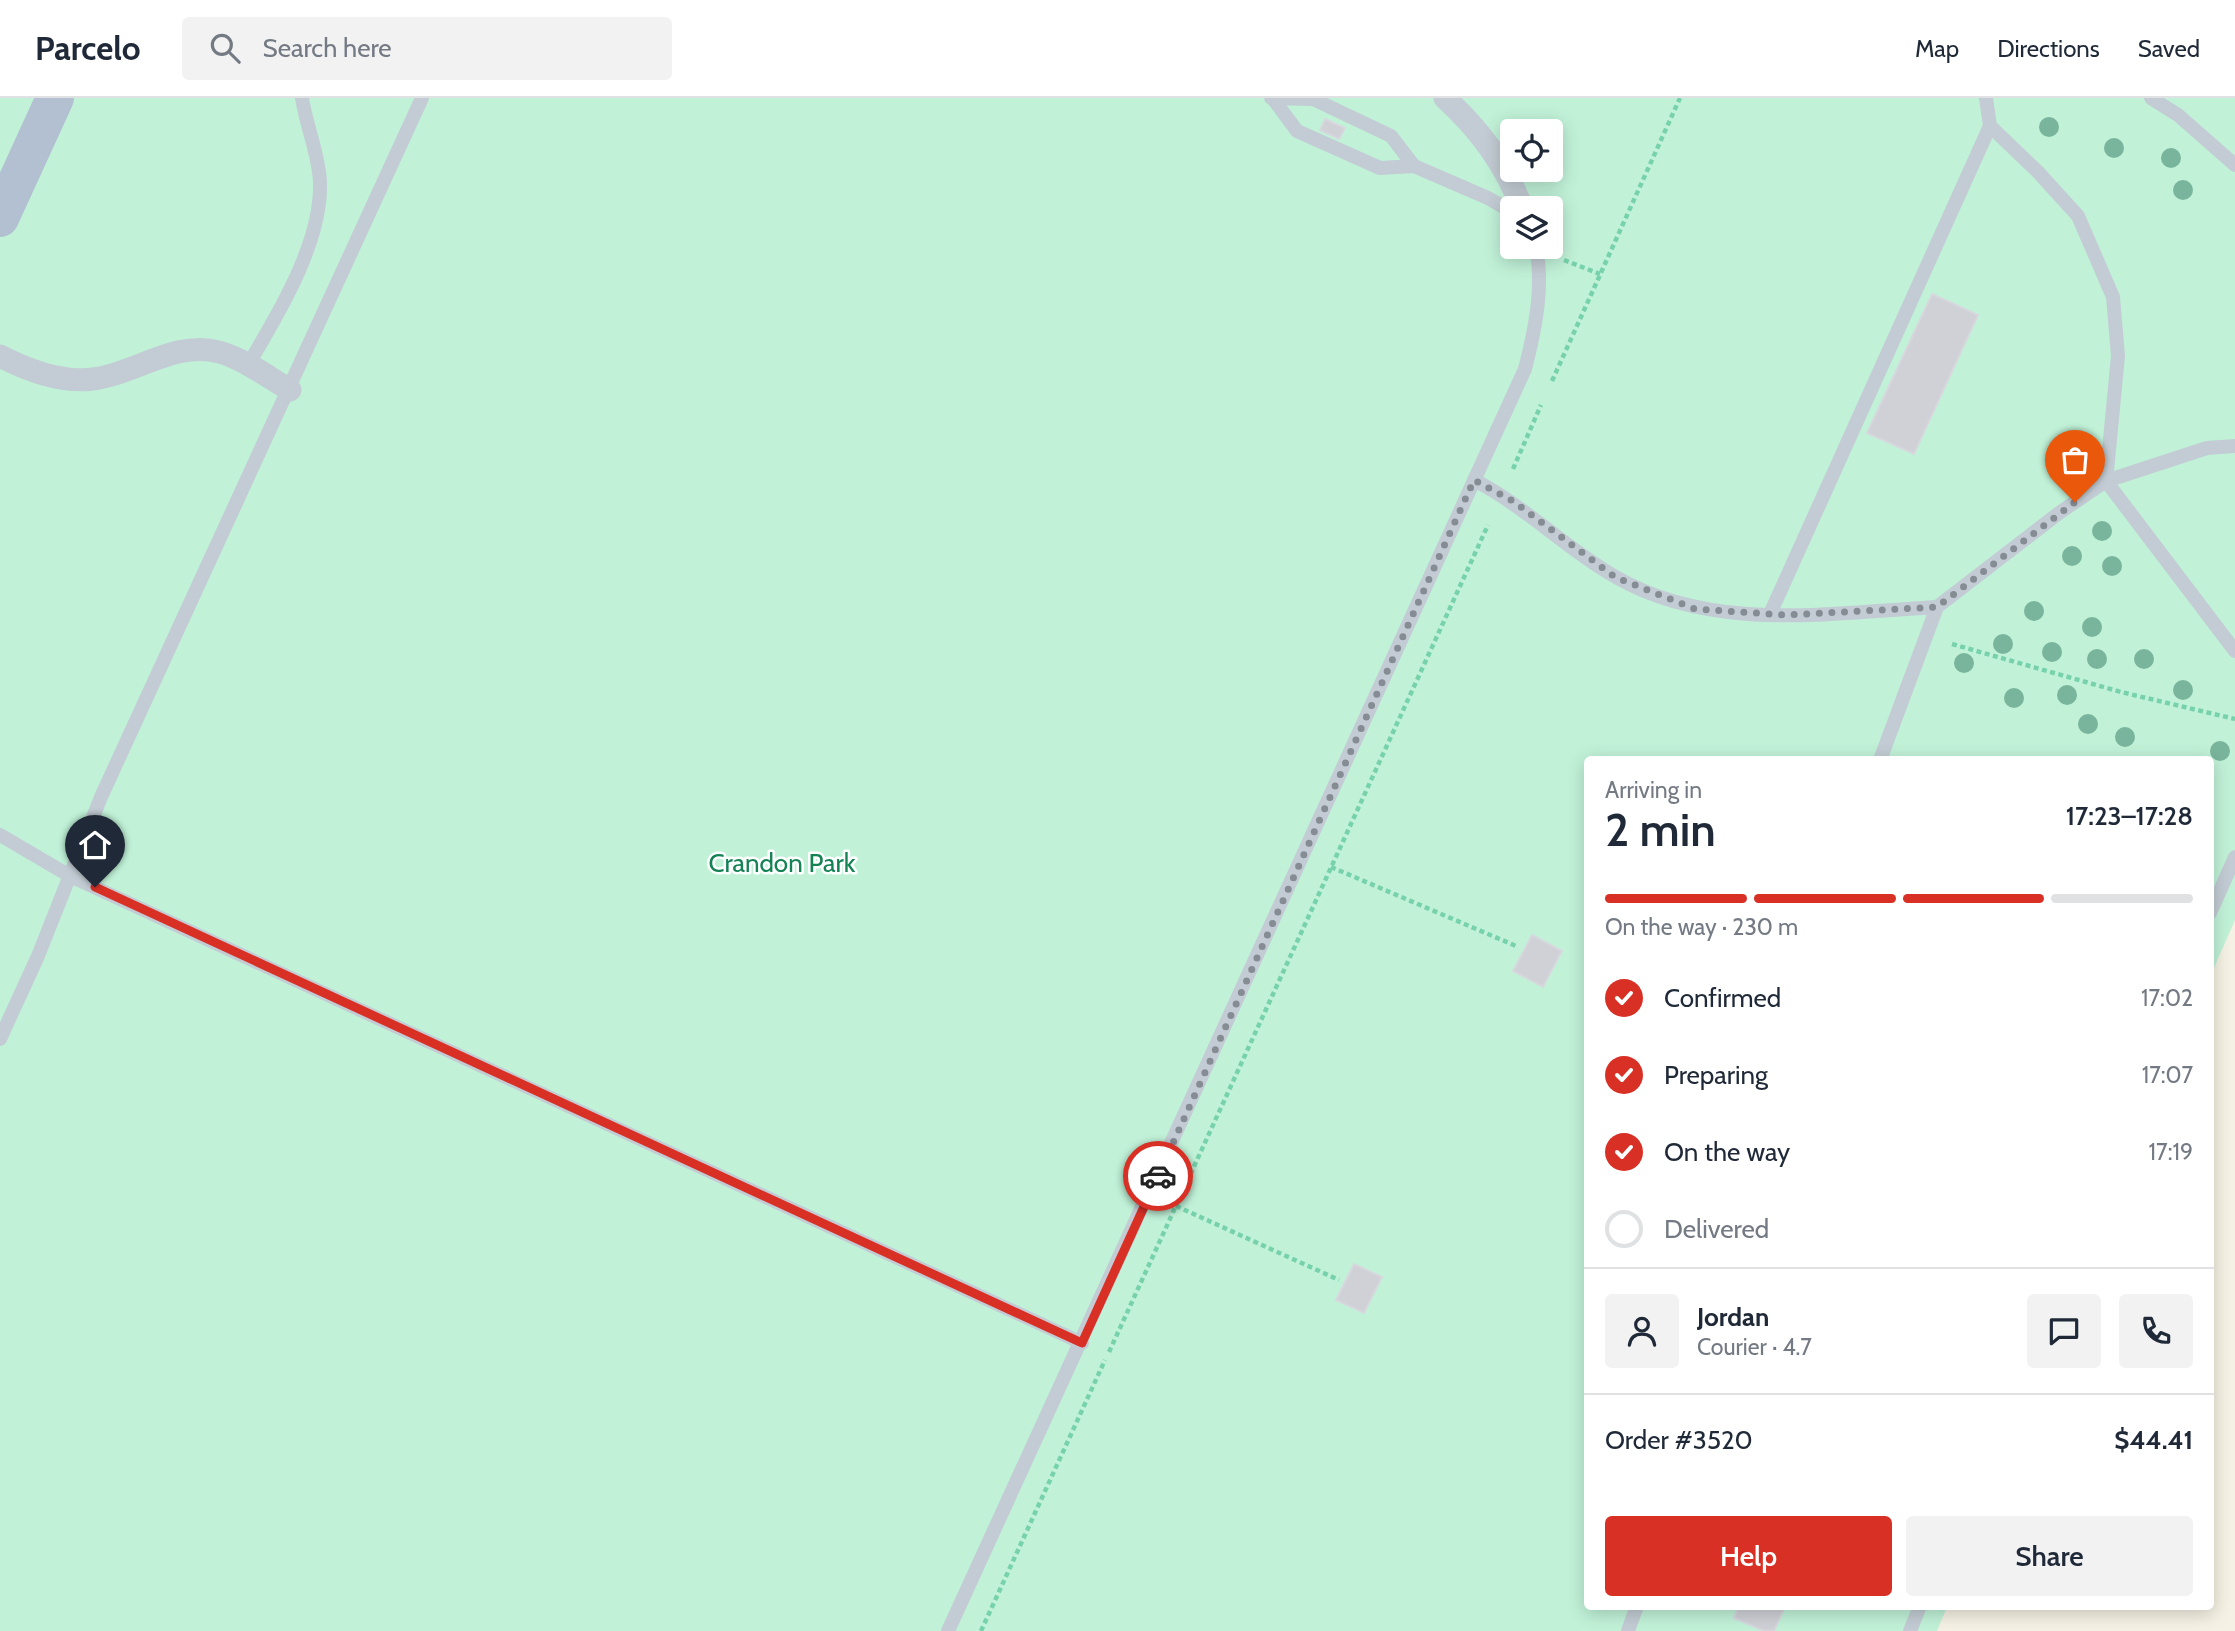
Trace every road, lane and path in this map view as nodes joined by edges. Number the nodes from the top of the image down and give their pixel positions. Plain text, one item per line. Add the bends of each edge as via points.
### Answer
1 (55, 98) edge
2 (302, 98) edge
3 (422, 98) edge
4 (1445, 98) edge
5 (1680, 98) edge
6 (1986, 98) edge
7 (2151, 98) edge
8 (1272, 99) edge
9 (1990, 126) junction
10 (2235, 165) edge
11 (1414, 166) junction
12 (1518, 196) edge
13 (1500, 205) edge
14 (0, 218) edge
15 (1537, 259) edge
16 (1563, 259) edge
17 (1600, 274) junction
18 (0, 356) edge
19 (248, 365) junction
20 (290, 390) junction
21 (2235, 446) edge
22 (1513, 470) dead end
23 (1474, 480) junction
24 (2106, 481) junction
25 (1488, 525) dead end
26 (1937, 607) junction
27 (1770, 614) junction
28 (1926, 636) junction
29 (2235, 651) edge
30 (2235, 719) edge
31 (1881, 756) edge
32 (0, 835) edge
33 (2235, 858) edge
34 (1331, 867) junction
35 (70, 876) junction
36 (2214, 904) edge
37 (1516, 946) dead end
38 (0, 1039) edge
39 (1176, 1206) junction
40 (1339, 1280) dead end
41 (1082, 1343) junction
42 (1636, 1610) edge
43 (1918, 1610) edge
44 (948, 1631) edge
45 (981, 1631) edge
46 (1628, 1631) edge
47 (1910, 1631) edge

1 - 14 main road
2 - 19 lane via 320,180 317,222 273,322
3 - 20 lane
4 - 12 street via 1474,124 1511,178
5 - 17 path
6 - 9 lane
7 - 10 lane
8 - 11 lane via 1313,99 1391,136
8 - 11 lane via 1297,131 1380,168
9 - 24 lane via 2078,216 2113,297 2118,356
9 - 27 lane
11 - 13 lane
15 - 23 lane via 1535,332 1525,369
16 - 17 path
17 - 22 path
18 - 19 street via 60,378 83,379 182,352 218,352
19 - 20 street
20 - 35 lane via 101,797
21 - 24 lane via 2207,448
23 - 27 lane via 1513,501 1615,577 1695,609
23 - 41 lane
24 - 26 lane
24 - 29 lane
25 - 34 path
26 - 27 lane
26 - 28 lane
28 - 30 path via 2049,673
28 - 31 lane
32 - 35 lane
33 - 36 lane
34 - 37 path
34 - 39 path
35 - 38 lane
35 - 41 lane
39 - 40 path
39 - 45 path
41 - 44 lane
42 - 46 lane
43 - 47 lane

